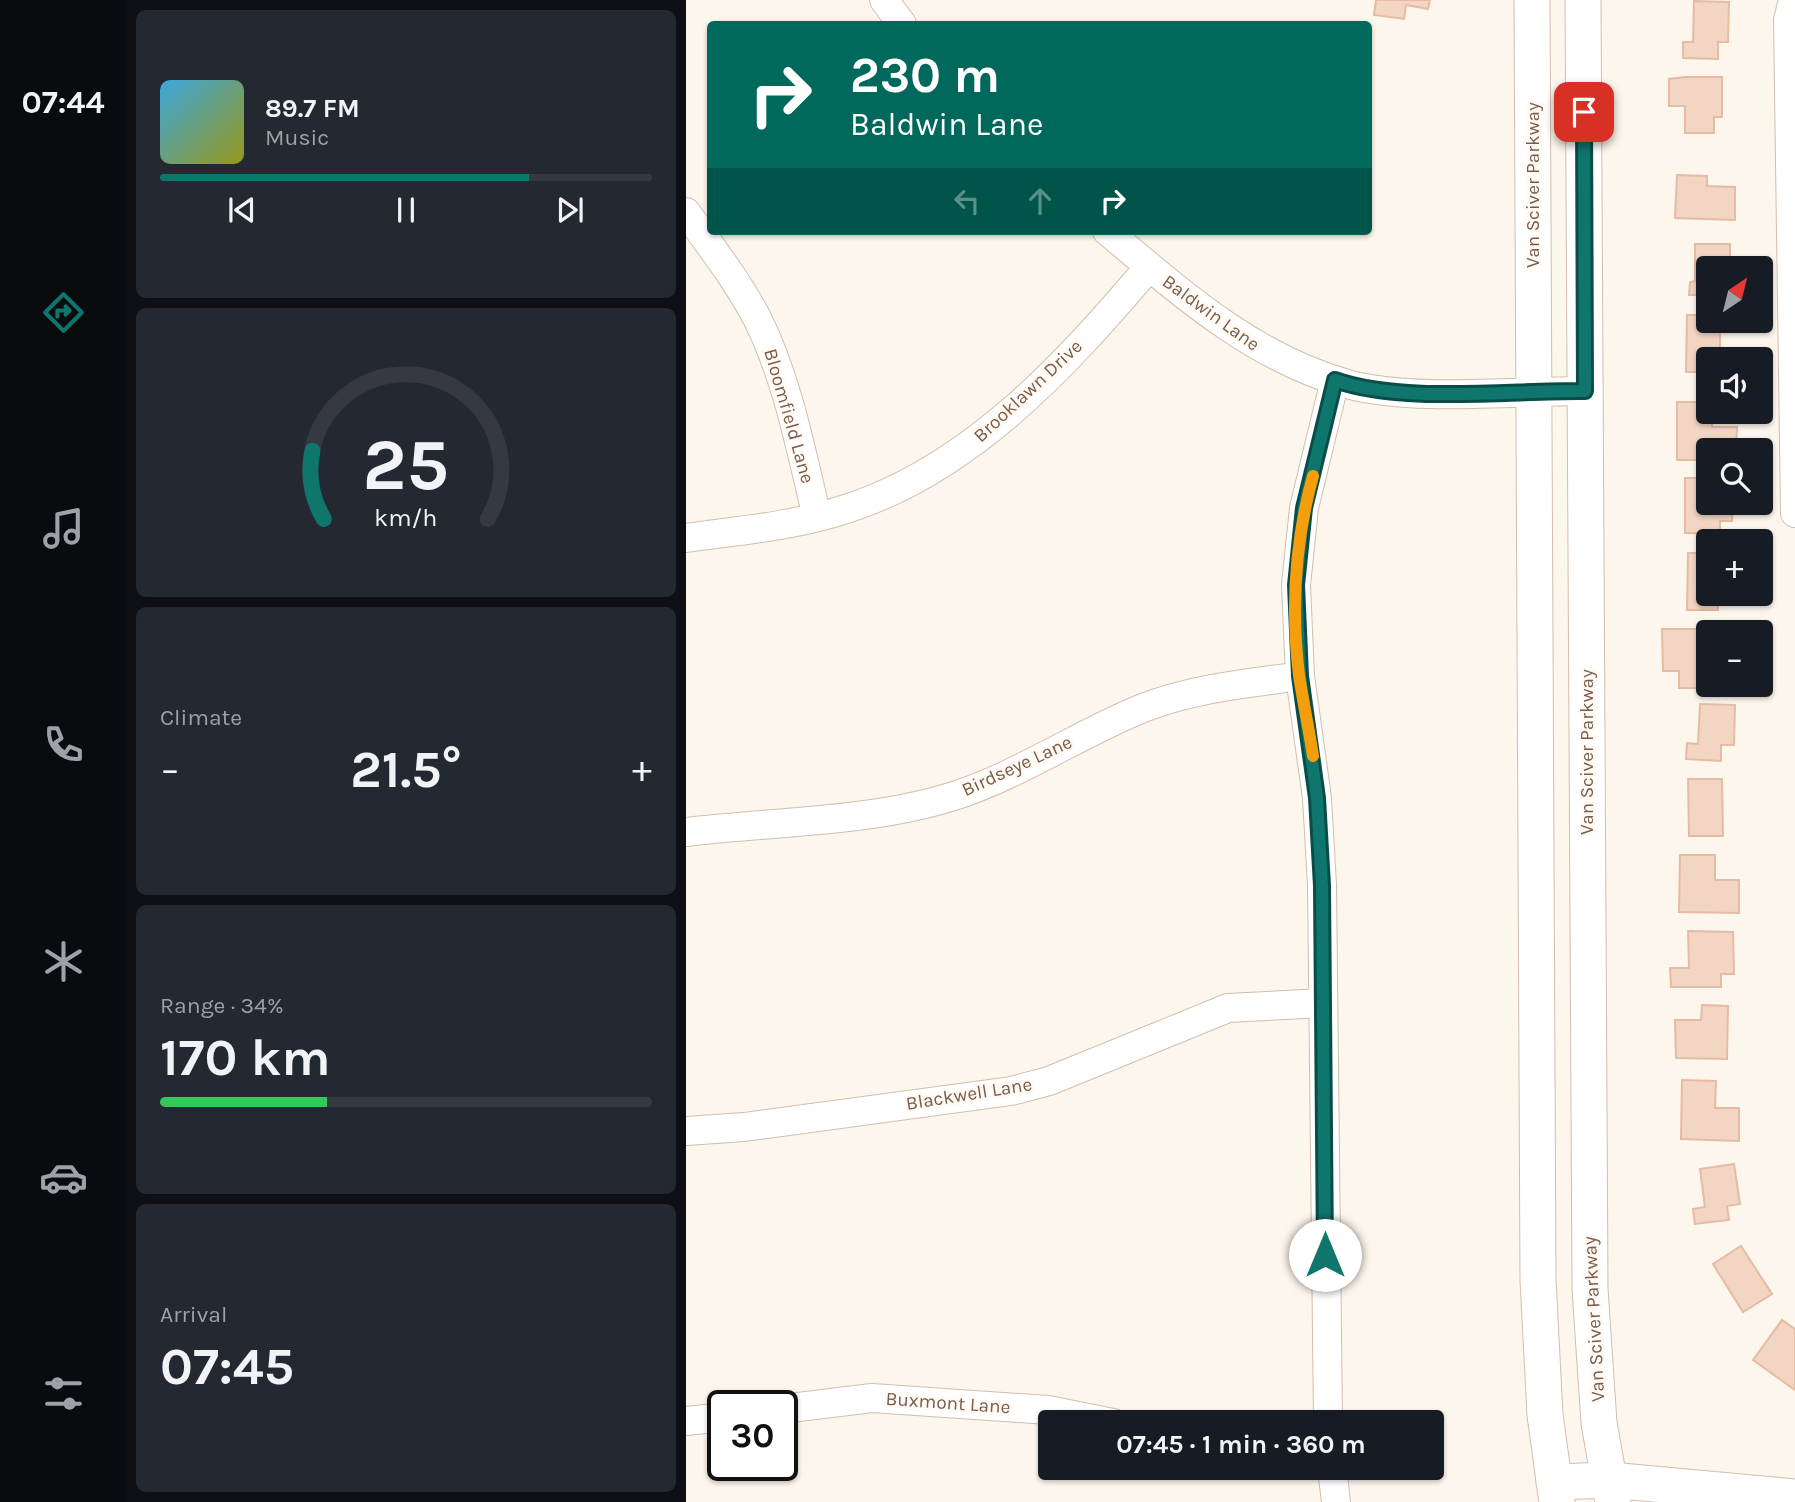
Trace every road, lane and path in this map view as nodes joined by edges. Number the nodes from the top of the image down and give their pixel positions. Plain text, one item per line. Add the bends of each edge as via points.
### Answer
1 (884, 0) edge
2 (1532, 0) edge
3 (1583, 0) edge
4 (1793, 0) edge
5 (900, 21) edge
6 (686, 212) edge
7 (1112, 235) edge
8 (1149, 267) junction
9 (1335, 380) junction
10 (1533, 391) junction
11 (1585, 391) junction
12 (1795, 513) edge
13 (817, 517) junction
14 (686, 538) edge
15 (1300, 676) junction
16 (686, 832) edge
17 (1323, 1003) junction
18 (686, 1131) edge
19 (798, 1407) edge
20 (1048, 1410) edge
21 (1328, 1410) edge
22 (707, 1418) edge
23 (686, 1421) edge
24 (1333, 1480) edge
25 (1611, 1491) edge
26 (1556, 1492) edge
27 (1795, 1497) edge
28 (1336, 1502) edge

1 - 5 street
2 - 10 street, Van Sciver Parkway
3 - 11 street, Van Sciver Parkway
4 - 12 street via 1788,20
6 - 13 street, Bloomfield Lane via 742,292 770,346
7 - 8 street, Baldwin Lane
8 - 9 street, Baldwin Lane via 1270,355
8 - 13 street, Brooklawn Drive via 1080,343 979,439 913,481
9 - 10 street, Baldwin Lane via 1420,393
9 - 15 street via 1299,546 1295,627
10 - 11 street, Baldwin Lane
10 - 26 street, Van Sciver Parkway via 1538,1280 1545,1415
11 - 25 street, Van Sciver Parkway via 1590,1289 1599,1423
13 - 14 street, Brooklawn Drive
15 - 16 street, Birdseye Lane via 1173,697 1000,778 922,805
15 - 17 street via 1317,798
17 - 18 street, Blackwell Lane via 1228,1008 1070,1073 1011,1091
17 - 21 street
19 - 20 street, Buxmont Lane via 872,1398
22 - 23 street
24 - 28 street
25 - 26 street
25 - 27 street

